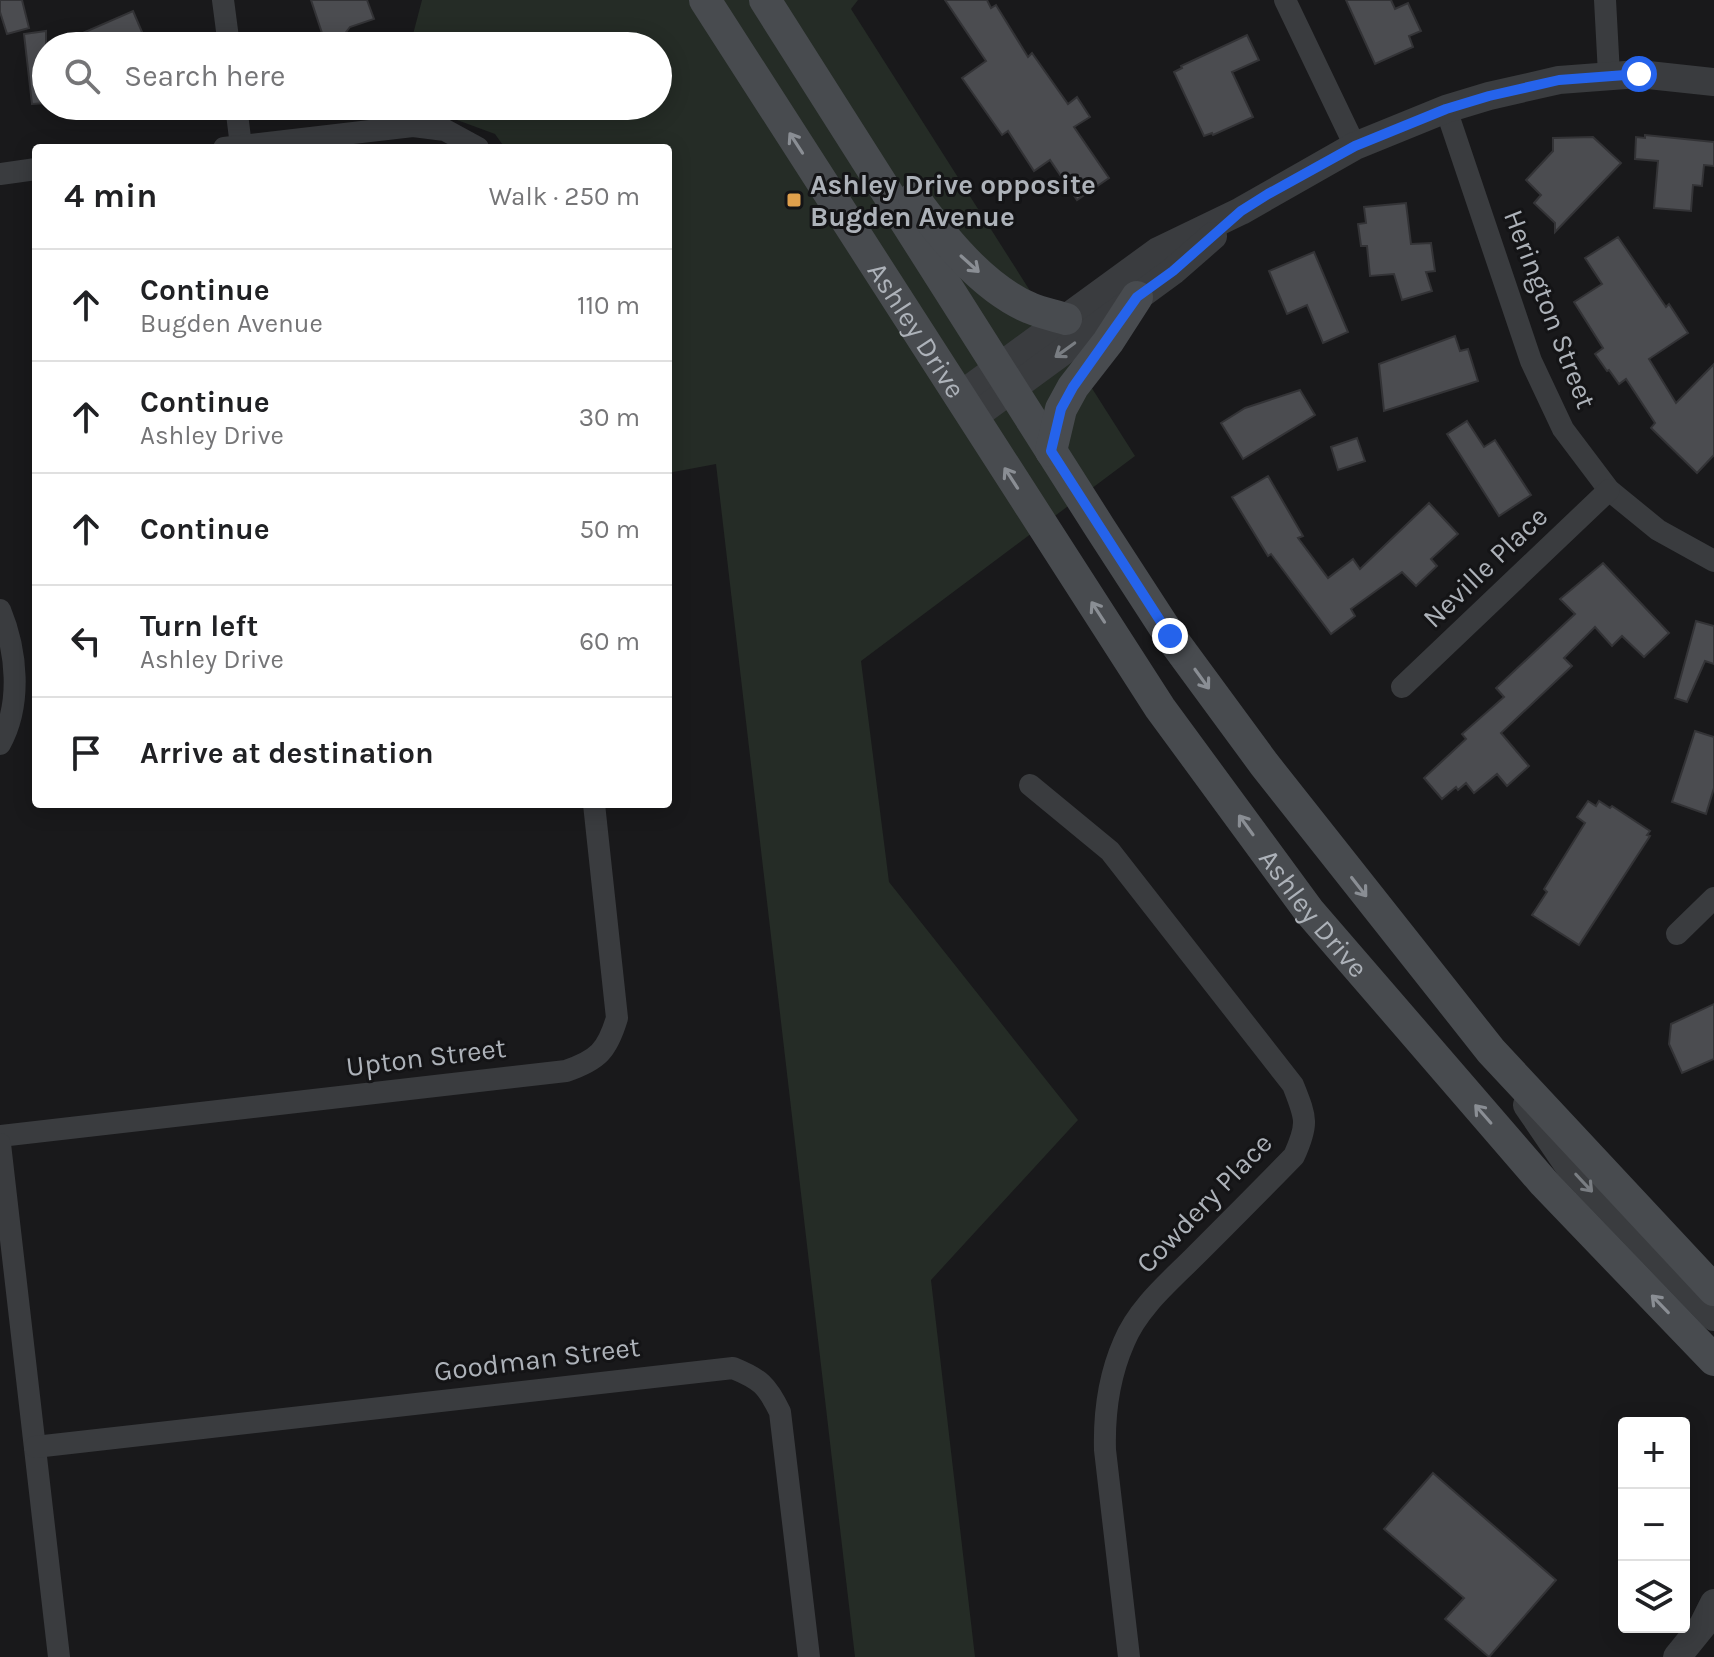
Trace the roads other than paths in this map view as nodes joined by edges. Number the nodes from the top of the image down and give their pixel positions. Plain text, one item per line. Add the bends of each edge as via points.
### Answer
1 (223, 0) edge
2 (705, 0) edge
3 (1285, 0) edge
4 (1605, 0) edge
5 (771, 10) edge
6 (227, 32) edge
7 (1609, 74) junction
8 (814, 77) junction
9 (1714, 82) edge
10 (1446, 109) junction
11 (235, 120) edge
12 (232, 144) edge
13 (258, 144) edge
14 (471, 144) edge
15 (1355, 146) junction
16 (32, 170) edge
17 (0, 174) edge
18 (1241, 211) junction
19 (1137, 297) junction
20 (1066, 319) junction
21 (1005, 379) junction
22 (965, 408) junction
23 (1051, 451) junction
24 (1609, 490) junction
25 (1714, 561) edge
26 (0, 610) edge
27 (1402, 687) dead end
28 (0, 744) edge
29 (1030, 785) dead end
30 (594, 808) edge
31 (1714, 898) edge
32 (1677, 934) dead end
33 (1491, 1051) junction
34 (0, 1136) edge
35 (0, 1144) edge
36 (1714, 1290) edge
37 (1714, 1317) edge
38 (1714, 1360) edge
39 (35, 1447) junction
40 (1710, 1615) edge
41 (59, 1657) edge
42 (809, 1657) edge
43 (1129, 1657) edge
44 (1677, 1657) edge

1 - 6 street
22 -> 2 main road, Ashley Drive
3 - 15 street
4 - 7 street
5 - 8 main road, Ashley Drive
7 - 9 street
7 - 10 street via 1559,80
8 -> 20 main road via 853,103 912,196 967,263 1030,308
8 - 21 main road, Ashley Drive
10 - 15 street
10 - 24 street, Herington Street via 1531,361 1563,429
11 - 12 street
13 - 14 street via 413,126 445,130
15 - 18 street
16 - 17 street
18 - 19 street, Ashley Drive
18 - 20 street via 1158,251
19 -> 21 street, Ashley Drive
19 - 23 main road via 1073,387 1061,409
20 - 21 street
21 - 22 street
21 - 23 main road, Ashley Drive
38 -> 22 main road, Ashley Drive via 1544,1183 1309,911 1160,708
23 -> 33 main road, Ashley Drive via 1170,636
24 - 25 street, Herington Street via 1658,530
24 - 27 street, Neville Place
26 - 28 street via 10,635 16,681
29 - 43 street, Cowdery Place via 1110,851 1293,1085 1304,1113 1305,1132 1294,1156 1143,1311 1124,1340 1110,1382 1105,1450
30 - 34 street, Upton Street via 617,1018 604,1050 587,1064 566,1071
31 - 32 street
33 - 36 main road, Ashley Drive
33 -> 37 street via 1568,1165
35 - 39 street
39 - 41 street
39 - 42 street, Goodman Street via 733,1368 769,1389 780,1412
40 - 44 street

